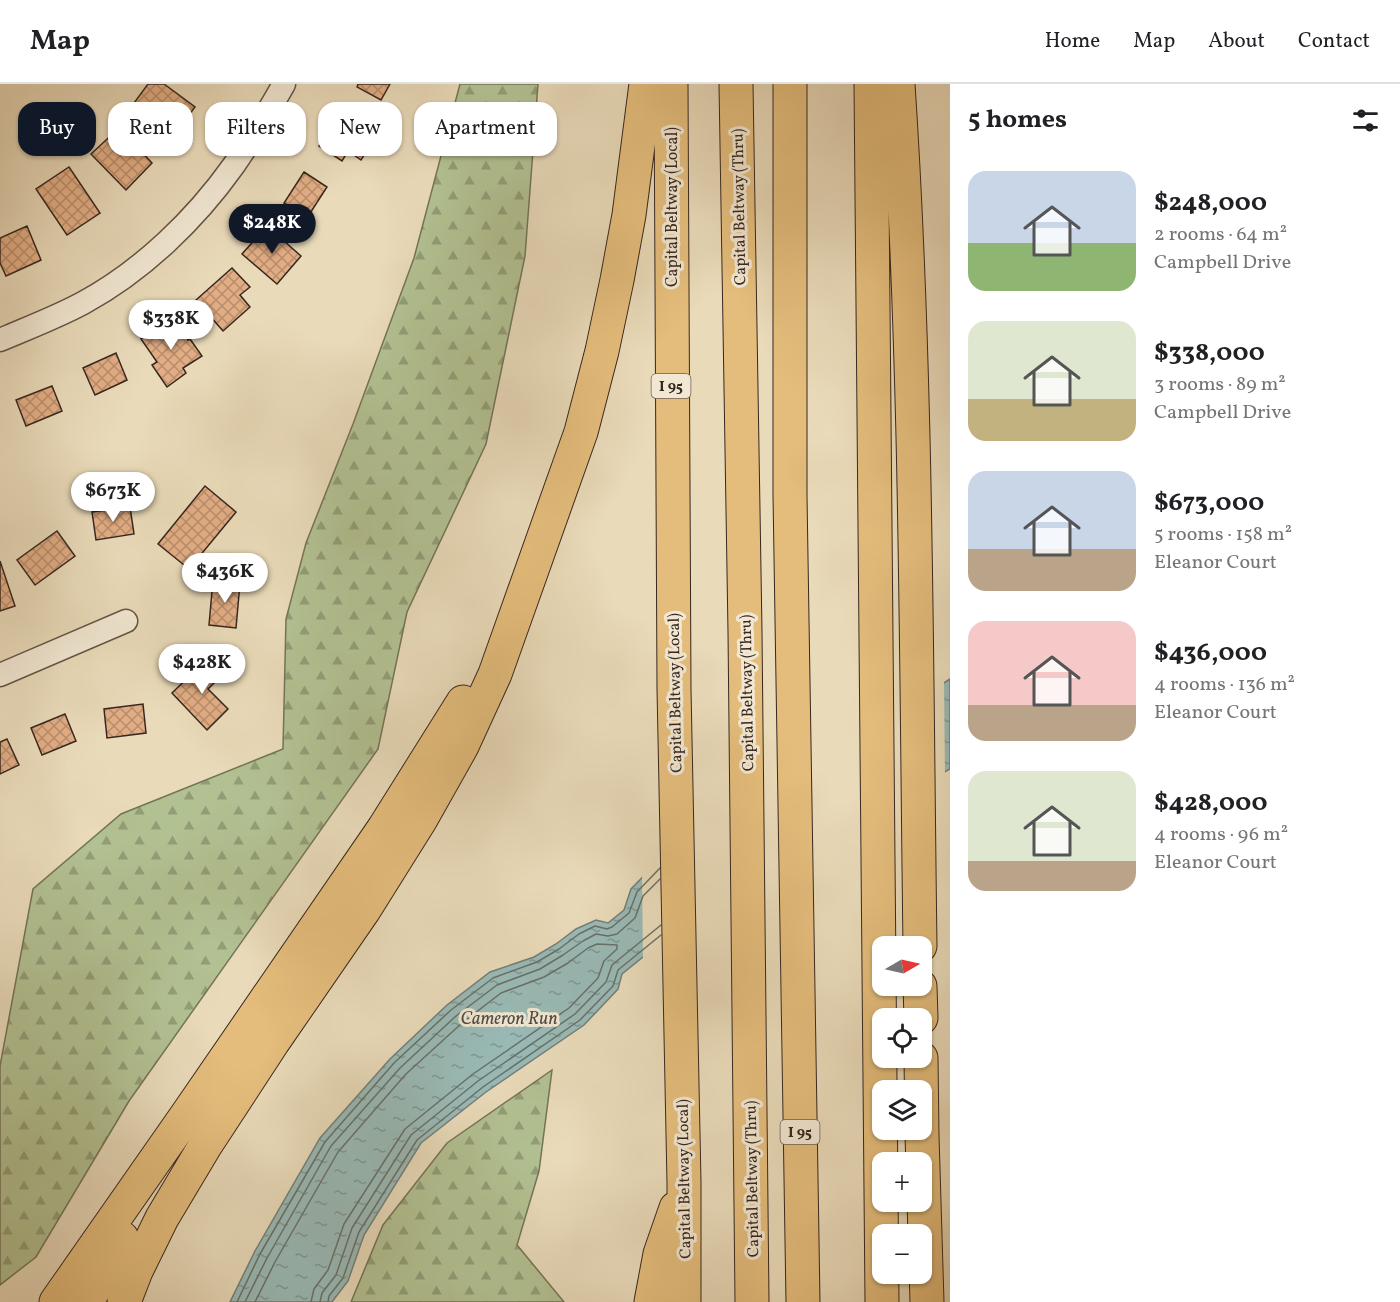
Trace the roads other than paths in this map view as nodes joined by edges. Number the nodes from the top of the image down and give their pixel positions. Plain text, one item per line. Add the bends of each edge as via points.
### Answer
1 (284, 84) edge
2 (645, 84) edge
3 (671, 84) edge
4 (736, 84) edge
5 (790, 84) edge
6 (871, 84) edge
7 (898, 84) edge
8 (0, 340) edge
9 (527, 581) junction
10 (126, 621) dead end
11 (0, 675) edge
12 (920, 936) edge
13 (921, 1068) edge
14 (186, 1116) junction
15 (684, 1183) junction
16 (56, 1302) edge
17 (87, 1302) edge
18 (124, 1302) edge
19 (651, 1302) edge
20 (684, 1302) edge
21 (752, 1302) edge
22 (803, 1302) edge
23 (882, 1302) edge
24 (927, 1302) edge

1 - 8 street via 232,167 163,246 84,303
2 - 9 highway via 629,215 602,351 581,432
3 - 15 highway, Capital Beltway (Local) / I 95 via 674,689
4 - 21 highway, Capital Beltway (Thru)
5 - 22 highway, I 95 via 790,495
6 - 23 highway
7 - 12 highway via 915,489
9 - 14 highway via 465,698 384,828
9 - 18 highway via 495,674 462,747 364,910 205,1146 162,1218
10 - 11 street
13 - 24 highway
14 - 16 highway
14 - 17 highway
15 - 19 highway via 660,1254
15 - 20 highway, Capital Beltway (Local) / I 95

